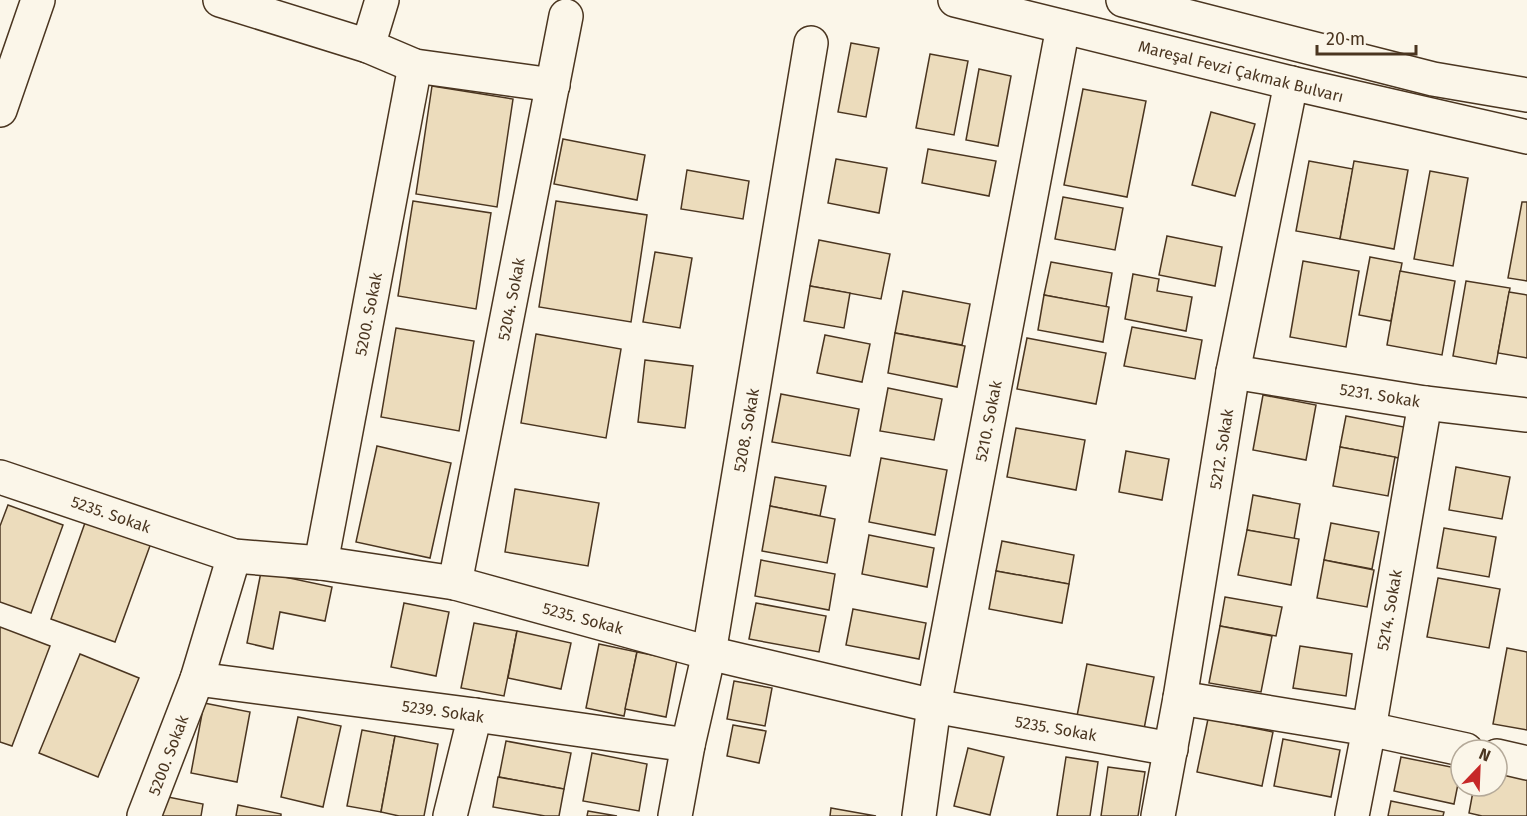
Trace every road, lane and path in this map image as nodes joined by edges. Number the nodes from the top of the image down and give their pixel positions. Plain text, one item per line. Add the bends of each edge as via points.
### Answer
1 (38, 0) edge
2 (220, 0) edge
3 (382, 0) edge
4 (955, 0) edge
5 (1123, 0) edge
6 (566, 16) dead end
7 (1063, 27) junction
8 (811, 43) dead end
9 (368, 46) junction
10 (415, 66) junction
11 (1291, 83) junction
12 (553, 85) junction
13 (1527, 95) edge
14 (0, 110) edge
15 (1527, 137) edge
16 (1233, 372) junction
17 (1425, 403) junction
18 (1527, 415) edge
19 (0, 477) edge
20 (234, 556) junction
21 (321, 563) junction
22 (455, 583) junction
23 (709, 653) junction
24 (197, 679) junction
25 (1180, 698) junction
26 (934, 706) junction
27 (475, 715) junction
28 (1368, 729) junction
29 (688, 745) junction
30 (1449, 746) edge
31 (1171, 749) junction
32 (1509, 759) edge
33 (1527, 763) edge
34 (144, 816) edge
35 (450, 816) edge
36 (675, 816) edge
37 (919, 816) edge
38 (1158, 816) edge
39 (1352, 816) edge

1 - 14 main road
2 - 9 main road
3 - 9 main road
4 - 7 main road, Mareşal Fevzi Çakmak Bulvarı
5 - 13 main road via 1432,79
6 - 12 main road, 5204. Sokak
7 - 11 main road, Mareşal Fevzi Çakmak Bulvarı
7 - 26 main road, 5210. Sokak
8 - 23 main road, 5208. Sokak
9 - 10 main road
10 - 12 main road
10 - 21 main road, 5200. Sokak
11 - 15 main road, Mareşal Fevzi Çakmak Bulvarı
11 - 16 main road, 5212. Sokak
12 - 22 main road, 5204. Sokak
16 - 17 main road, 5231. Sokak
16 - 25 main road, 5212. Sokak
17 - 18 main road, 5231. Sokak
17 - 28 main road, 5214. Sokak
19 - 20 main road, 5235. Sokak
20 - 21 main road, 5235. Sokak
20 - 24 main road, 5200. Sokak
21 - 22 main road, 5235. Sokak
22 - 23 main road, 5235. Sokak
23 - 26 main road, 5235. Sokak
23 - 29 main road, 5208. Sokak
24 - 27 main road, 5239. Sokak
24 - 34 main road, 5200. Sokak
25 - 28 main road
25 - 31 main road, 5212. Sokak
26 - 31 main road, 5235. Sokak
26 - 37 main road, 5210. Sokak
27 - 29 main road, 5239. Sokak
27 - 35 main road
28 - 30 main road
28 - 39 main road, 5214. Sokak
29 - 36 main road, 5208. Sokak
31 - 38 main road, 5212. Sokak
32 - 33 main road

